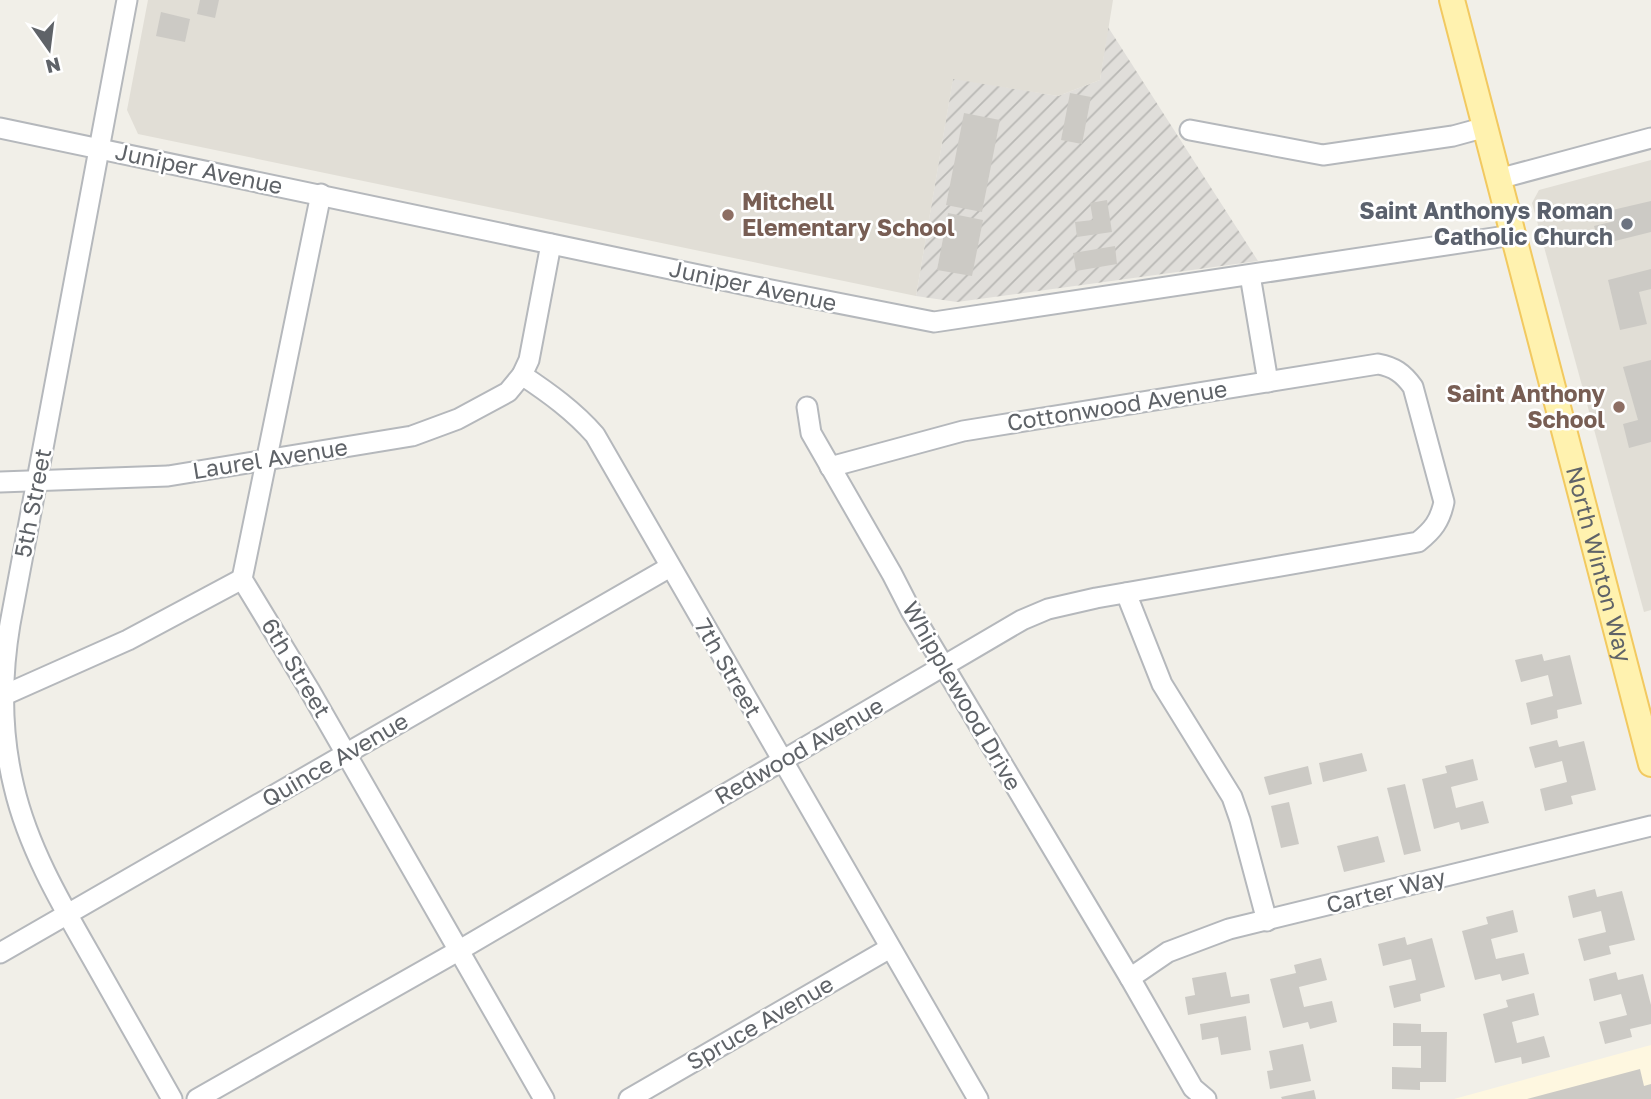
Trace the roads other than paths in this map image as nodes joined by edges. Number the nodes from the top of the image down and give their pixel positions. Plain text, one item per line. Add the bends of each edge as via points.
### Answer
1 (127, 0) edge
2 (1452, 0) edge
3 (1486, 127) junction
4 (0, 128) edge
5 (1190, 130) dead end
6 (1651, 138) edge
7 (100, 149) junction
8 (1499, 179) junction
9 (321, 194) junction
10 (1513, 235) junction
11 (551, 244) junction
12 (1250, 275) junction
13 (522, 375) junction
14 (1268, 382) junction
15 (807, 407) dead end
16 (266, 459) junction
17 (830, 467) junction
18 (37, 481) junction
19 (0, 482) edge
20 (1440, 519) joint
21 (670, 567) junction
22 (242, 579) junction
23 (1126, 593) junction
24 (943, 667) junction
25 (2, 697) edge
26 (346, 754) junction
27 (782, 761) junction
28 (1651, 764) edge
29 (1651, 826) edge
30 (67, 915) junction
31 (1267, 921) junction
32 (890, 948) junction
33 (458, 951) junction
34 (0, 953) edge
35 (1130, 978) junction
36 (172, 1099) edge
37 (197, 1099) edge
38 (544, 1099) edge
39 (629, 1099) edge
40 (978, 1099) edge
41 (1206, 1099) edge

1 - 7 street, 5th Street
2 - 3 main road, North Winton Way
3 - 5 street via 1323,155
3 - 8 main road, North Winton Way
4 - 7 street, Juniper Avenue
6 - 8 street
7 - 9 street, Juniper Avenue
7 - 18 street, 5th Street
8 - 10 main road, North Winton Way
9 - 11 street, Juniper Avenue
9 - 16 street
10 - 12 street, Juniper Avenue
10 - 28 main road, North Winton Way
11 - 12 street, Juniper Avenue via 934,322
11 - 13 street via 529,360
12 - 14 street
13 - 16 street, Laurel Avenue via 508,392 458,419 412,436
13 - 21 street, 7th Street via 557,398 595,435
14 - 17 street, Cottonwood Avenue via 962,432
14 - 20 street, Cottonwood Avenue via 1378,364 1405,376 1413,387 1444,502
15 - 17 street, Whipplewood Drive via 811,433
16 - 18 street, Laurel Avenue via 168,475
16 - 22 street
17 - 24 street, Whipplewood Drive
18 - 19 street, Laurel Avenue
18 - 25 street, 5th Street via 8,636
20 - 23 street, Redwood Avenue via 1418,542
21 - 26 street, Quince Avenue
21 - 27 street, 7th Street
22 - 25 street via 128,640
22 - 26 street, 6th Street
23 - 24 street, Redwood Avenue via 1048,608
23 - 31 street via 1162,684 1231,797
24 - 27 street, Redwood Avenue
24 - 35 street, Whipplewood Drive
25 - 30 street, 5th Street via 14,789 33,846
26 - 30 street, Quince Avenue
26 - 33 street, 6th Street
27 - 32 street, 7th Street
27 - 33 street, Redwood Avenue
29 - 31 street, Carter Way
30 - 34 street, Quince Avenue
30 - 36 street, 5th Street
31 - 35 street, Carter Way via 1229,929 1168,952
32 - 39 street, Spruce Avenue
32 - 40 street, 7th Street
33 - 37 street, Redwood Avenue
33 - 38 street, 6th Street
35 - 41 street, Whipplewood Drive via 1193,1088

